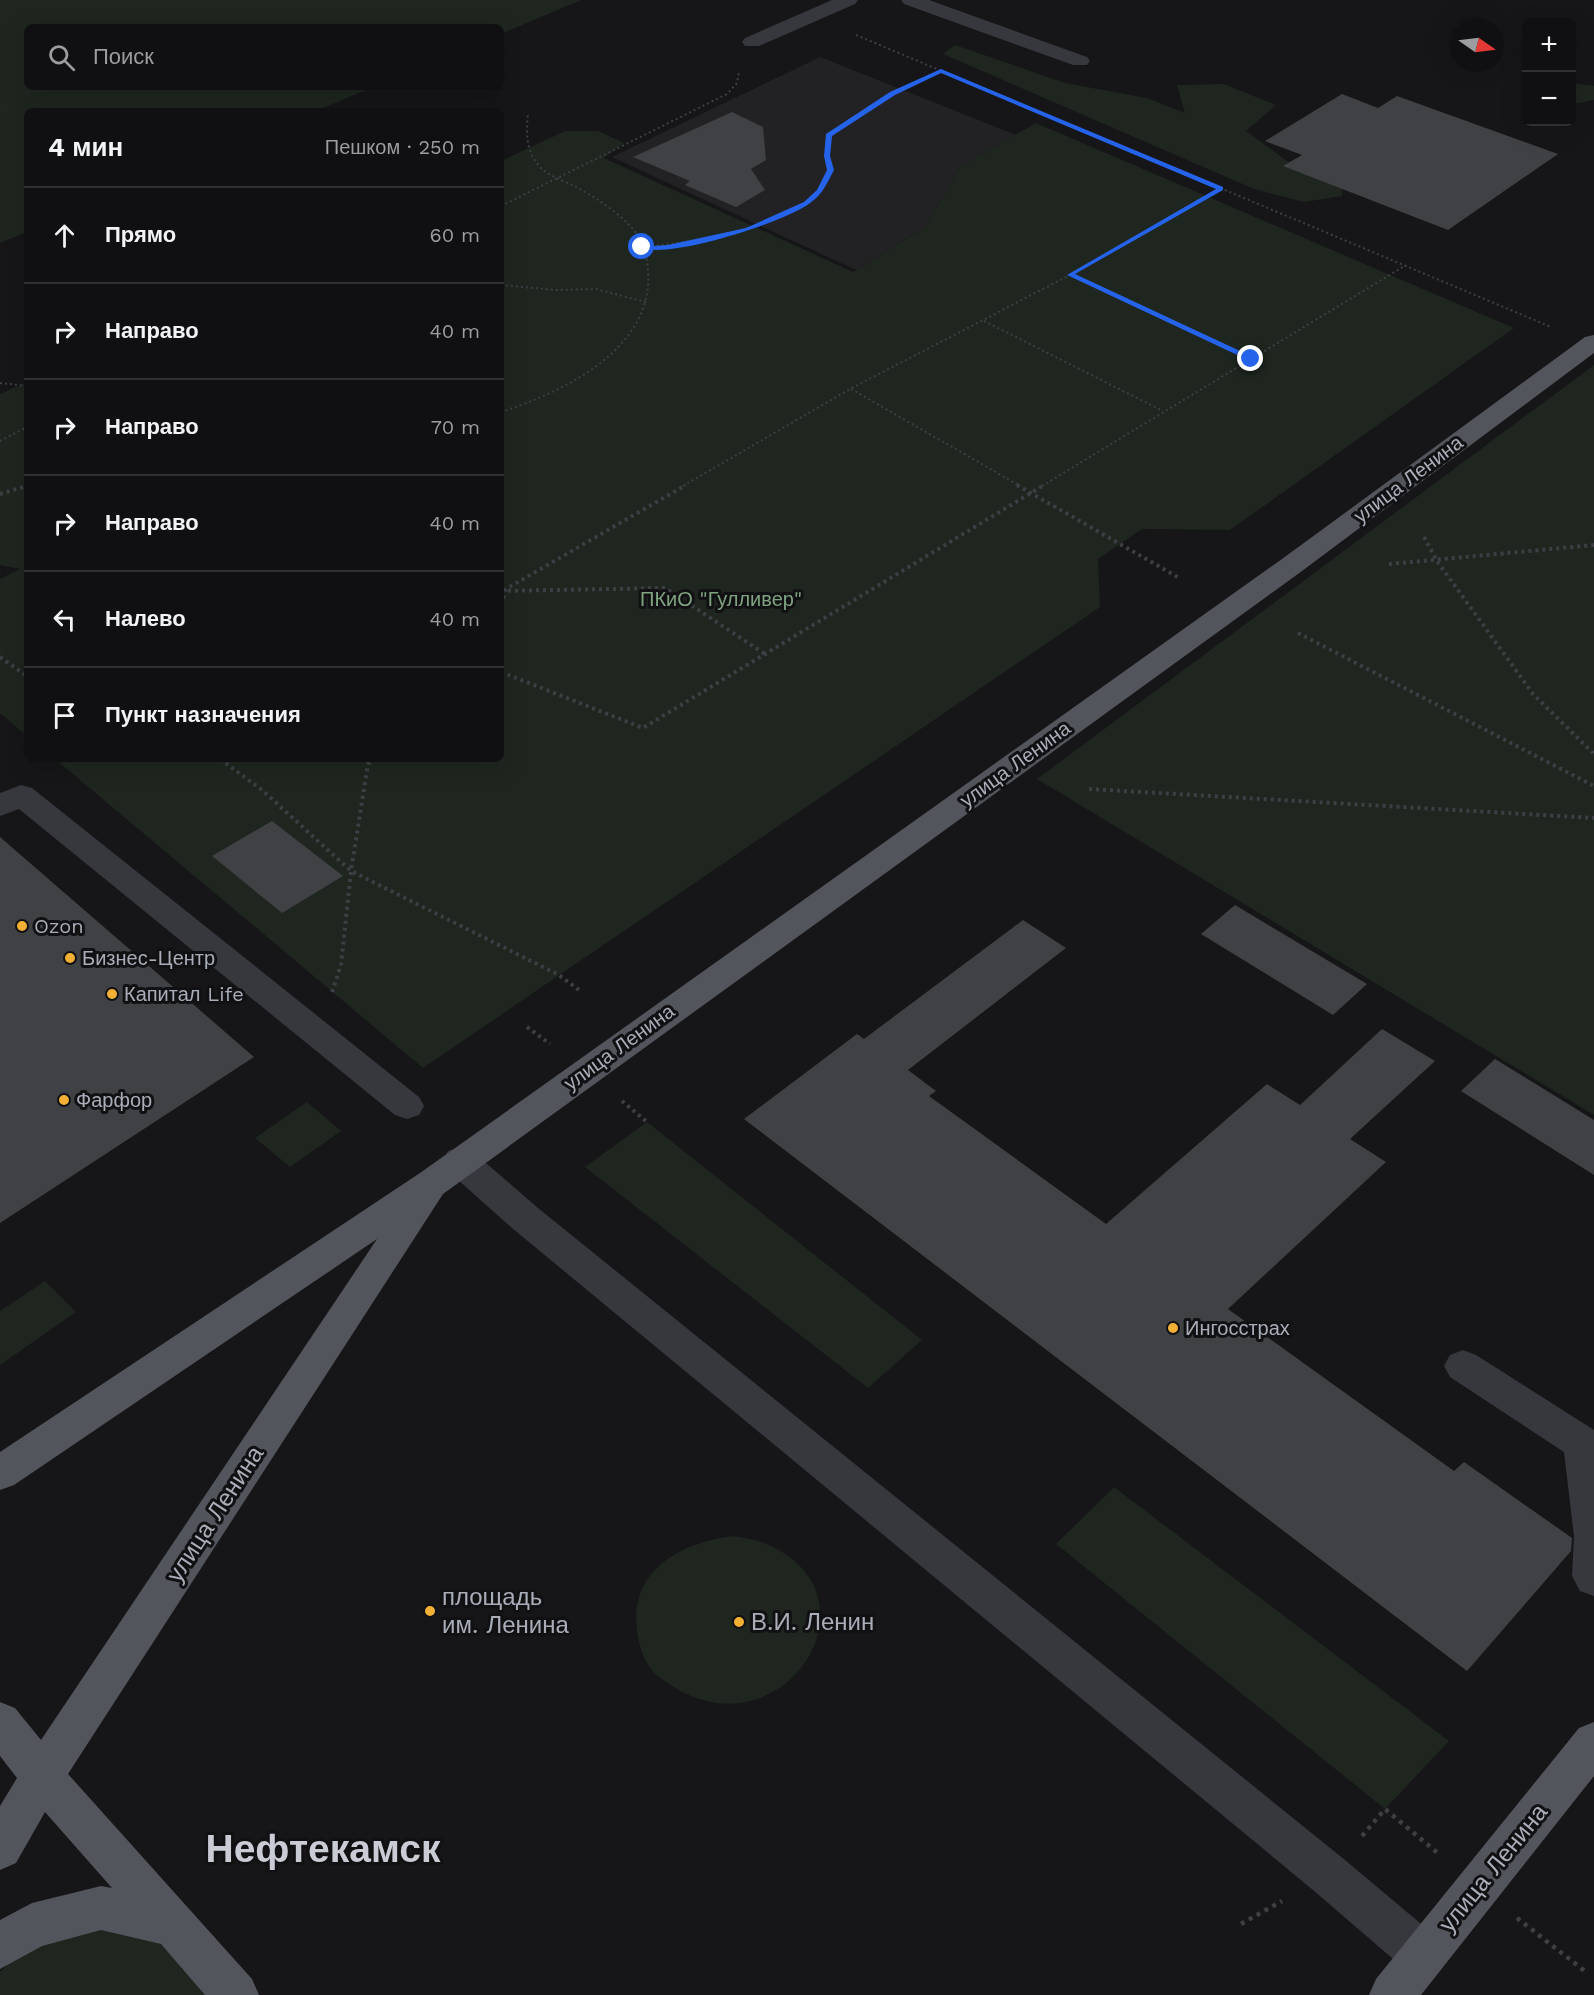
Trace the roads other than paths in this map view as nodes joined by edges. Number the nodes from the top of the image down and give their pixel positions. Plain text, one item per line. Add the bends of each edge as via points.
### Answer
1 (848, 0) edge
2 (911, 0) edge
3 (752, 42) road end
4 (1080, 61) dead end
5 (1593, 343) edge
6 (0, 806) edge
7 (407, 1106) dead end
8 (447, 1172) junction
9 (1463, 1366) dead end
10 (0, 1473) edge
11 (1594, 1578) edge
12 (0, 1722) edge
13 (1594, 1742) edge
14 (42, 1776) junction
15 (0, 1848) edge
16 (176, 1925) junction
17 (0, 1946) edge
18 (1423, 1955) junction
19 (236, 1995) edge
20 (1392, 1995) edge

1 - 3 lane
2 - 4 lane
5 - 8 main road, улица Ленина via 1292,565
6 - 7 lane via 21,795
8 - 10 main road, улица Ленина
8 - 14 main road, улица Ленина
8 - 18 lane via 525,1218
9 - 11 lane via 1582,1443 1594,1536
12 - 14 main road
13 - 18 main road, улица Ленина
14 - 15 main road, улица Ленина
14 - 16 main road
16 - 17 main road via 101,1908 32,1926
16 - 19 main road
18 - 20 main road, улица Ленина

